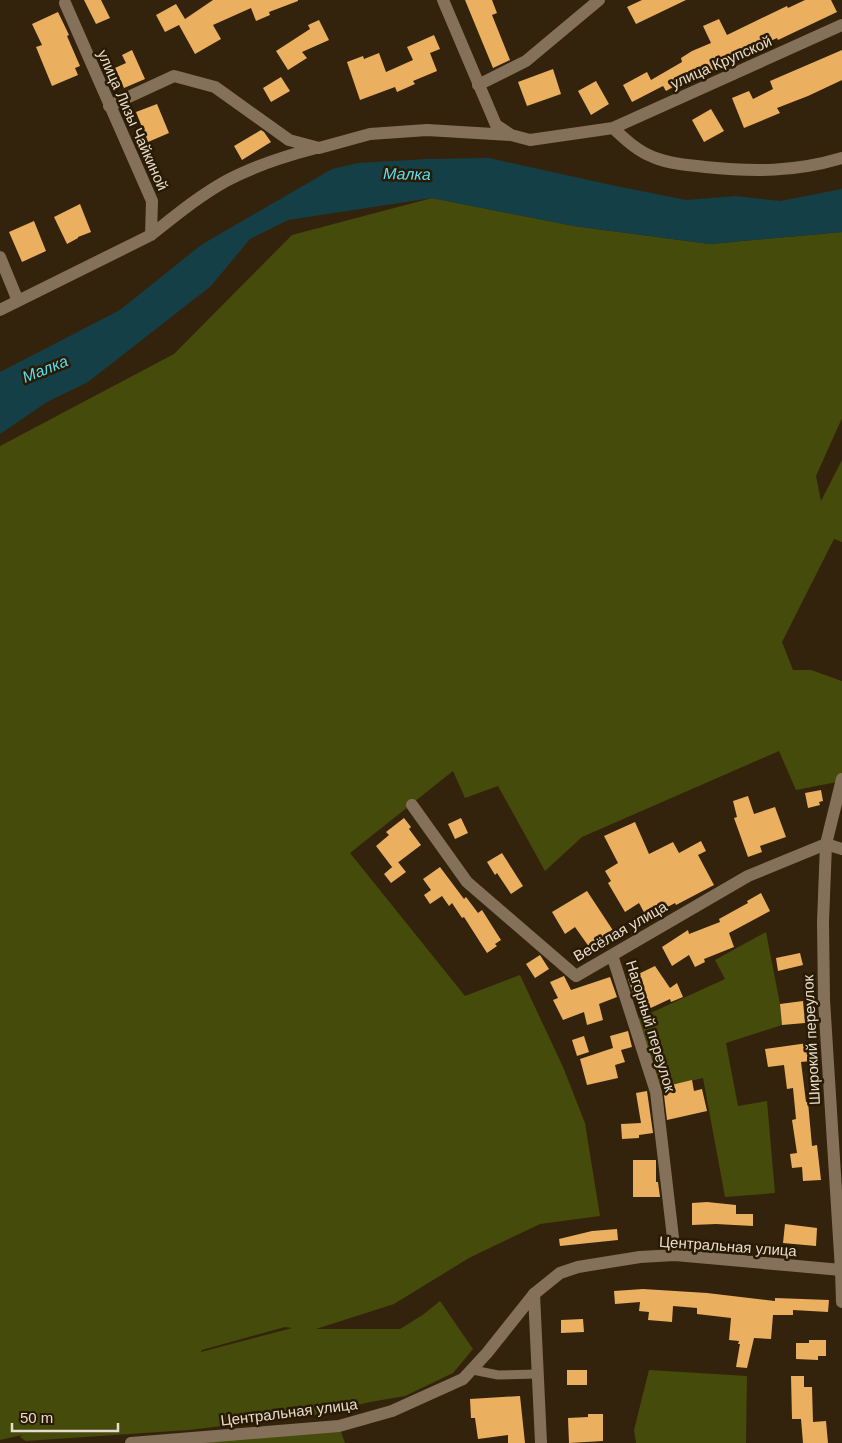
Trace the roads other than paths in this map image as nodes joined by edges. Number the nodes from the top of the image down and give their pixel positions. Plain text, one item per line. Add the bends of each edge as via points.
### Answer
1 (443, 0) edge
2 (599, 0) edge
3 (65, 3) dead end
4 (842, 25) edge
5 (478, 85) junction
6 (109, 106) junction
7 (613, 128) junction
8 (511, 135) junction
9 (319, 148) junction
10 (842, 158) edge
11 (151, 235) junction
12 (0, 257) edge
13 (18, 301) junction
14 (0, 310) edge
15 (842, 779) edge
16 (412, 805) dead end
17 (826, 844) junction
18 (842, 849) edge
19 (612, 955) junction
20 (676, 1256) junction
21 (841, 1271) edge
22 (534, 1294) junction
23 (842, 1302) edge
24 (473, 1370) junction
25 (538, 1374) junction
26 (248, 1439) edge
27 (131, 1443) edge
28 (541, 1443) edge

1 - 5 street
2 - 5 street via 526,61
3 - 6 street, улица Лизы Чайкиной
4 - 7 street, улица Крупской
5 - 8 street via 496,125
6 - 9 street via 174,76 215,87 289,140
6 - 11 street, улица Лизы Чайкиной via 152,201
7 - 8 street, улица Крупской via 530,140
7 - 10 street via 631,145 652,157 682,164 766,171 818,166
8 - 9 street, улица Крупской via 427,130 370,134
9 - 11 street, улица Крупской via 290,155 226,181
11 - 13 street
12 - 13 street
13 - 14 street
15 - 17 street, Широкий переулок
16 - 19 street, Весёлая улица via 466,882 576,976
17 - 18 street
17 - 19 street, Весёлая улица via 748,876
17 - 21 street, Широкий переулок via 824,1000
19 - 20 street, Нагорный переулок via 656,1092
20 - 21 street, Центральная улица
20 - 22 street, Центральная улица via 569,1269
21 - 23 street, Широкий переулок
22 - 24 street, Центральная улица
22 - 25 street
24 - 25 lane via 498,1375
24 - 26 street, Центральная улица via 463,1379 428,1396 366,1419
25 - 28 street
26 - 27 street, Центральная улица

